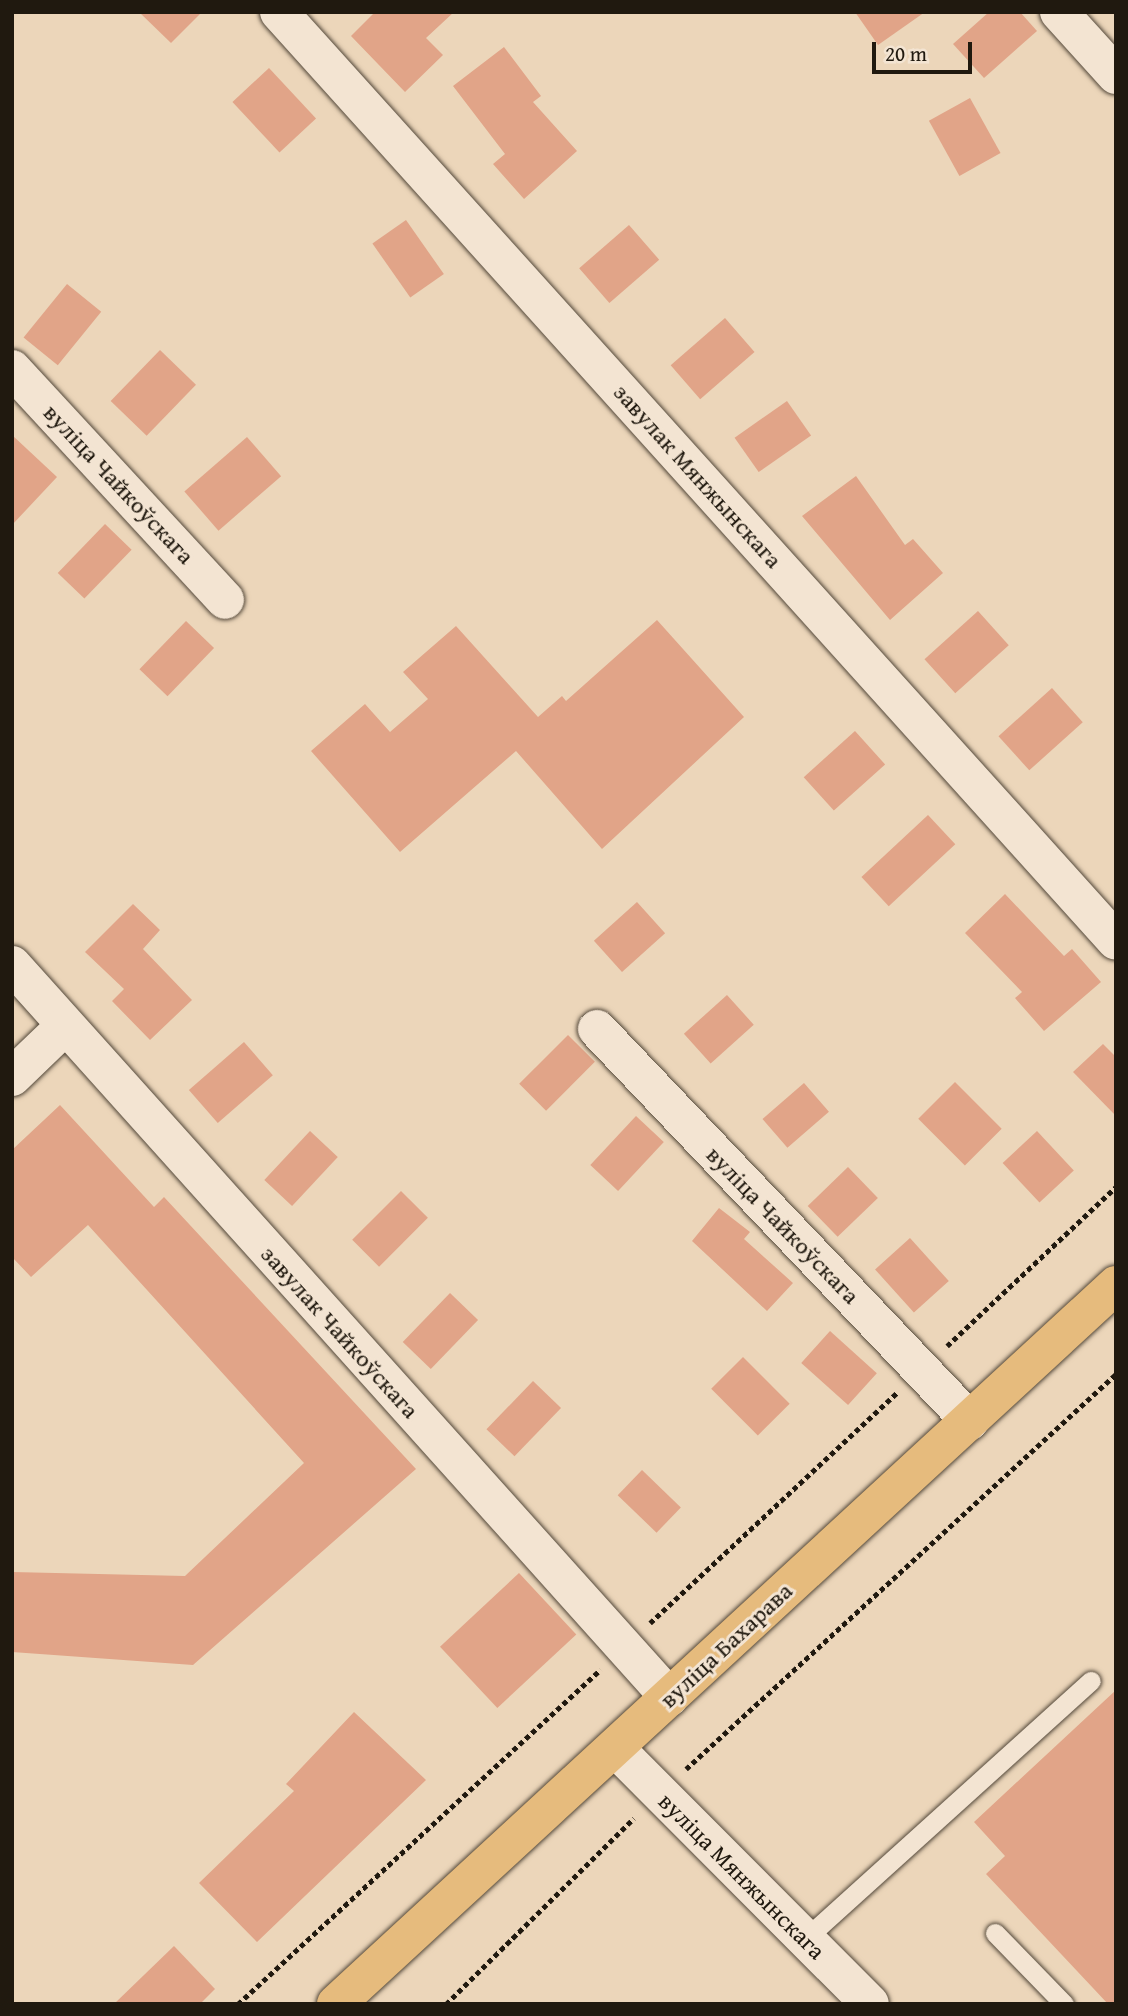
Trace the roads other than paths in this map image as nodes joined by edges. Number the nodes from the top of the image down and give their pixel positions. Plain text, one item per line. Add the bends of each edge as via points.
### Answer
1 (279, 12) edge
2 (1059, 12) edge
3 (1116, 75) edge
4 (12, 369) edge
5 (225, 600) dead end
6 (1116, 940) edge
7 (12, 965) edge
8 (64, 1027) junction
9 (597, 1029) dead end
10 (12, 1077) edge
11 (1116, 1285) edge
12 (970, 1420) junction
13 (1091, 1681) dead end
14 (669, 1697) junction
15 (615, 1748) junction
16 (995, 1933) dead end
17 (805, 1939) junction
18 (336, 2004) edge
19 (870, 2004) edge
20 (1064, 2004) edge

1 - 6 street, завулак Мянжынскага
2 - 3 street
4 - 5 street, вуліца Чайкоўскага
7 - 8 street, завулак Чайкоўскага
8 - 10 street
8 - 14 street, завулак Чайкоўскага
9 - 12 street, вуліца Чайкоўскага
11 - 12 main road, вуліца Бахарава
12 - 14 main road, вуліца Бахарава
13 - 17 lane
14 - 15 main road, вуліца Бахарава
15 - 17 street, вуліца Мянжынскага
15 - 18 main road, вуліца Бахарава
16 - 20 lane
17 - 19 street, вуліца Мянжынскага

